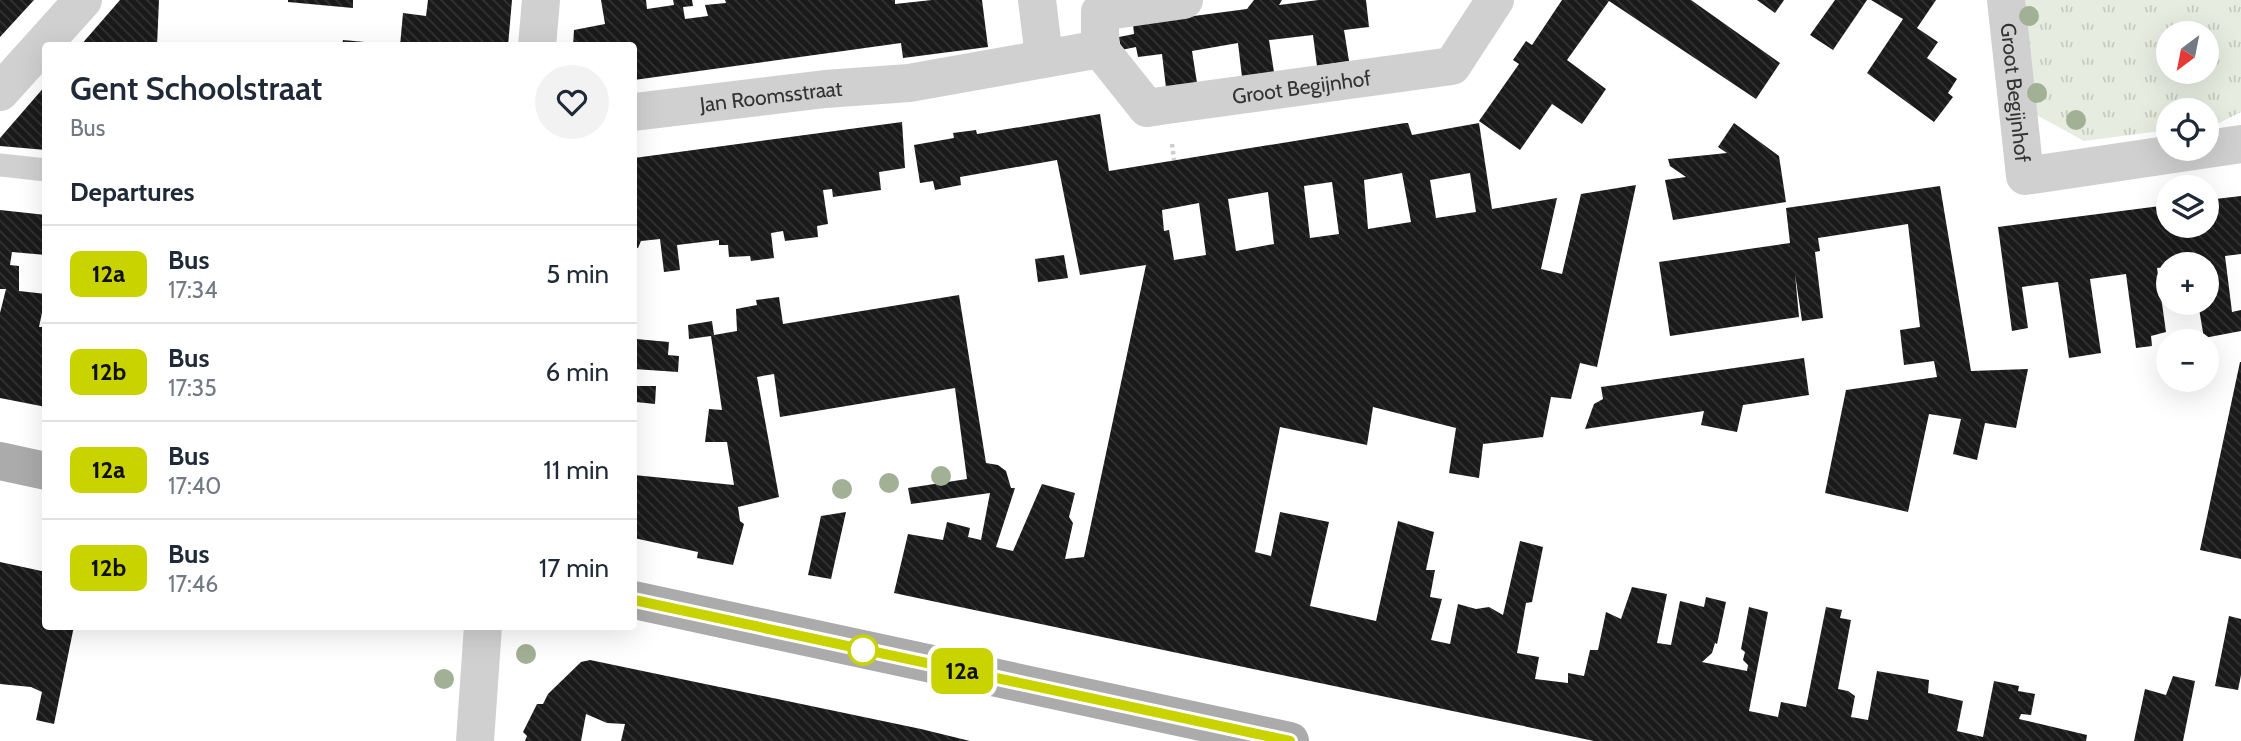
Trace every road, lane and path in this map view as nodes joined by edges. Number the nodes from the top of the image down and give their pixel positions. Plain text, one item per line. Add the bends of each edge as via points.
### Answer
1 (83, 0) edge
2 (541, 0) edge
3 (1037, 0) edge
4 (1184, 0) edge
5 (1495, 0) edge
6 (2006, 0) edge
7 (45, 42) edge
8 (537, 42) edge
9 (42, 45) edge
10 (1100, 49) junction
11 (1044, 57) junction
12 (0, 92) edge
13 (637, 112) edge
14 (2241, 144) edge
15 (0, 165) edge
16 (42, 170) edge
17 (0, 461) edge
18 (42, 470) edge
19 (637, 601) edge
20 (483, 630) edge
21 (475, 741) edge
22 (1290, 741) edge

1 - 7 street
2 - 8 street
3 - 11 street
4 - 10 street via 1100,12
5 - 10 street, Groot Begijnhof via 1452,66 1147,108
6 - 14 street, Groot Begijnhof via 2025,176
9 - 12 street
10 - 11 street
11 - 13 street, Jan Roomsstraat via 909,83
15 - 16 lane
17 - 18 main road
19 - 22 main road
20 - 21 street

